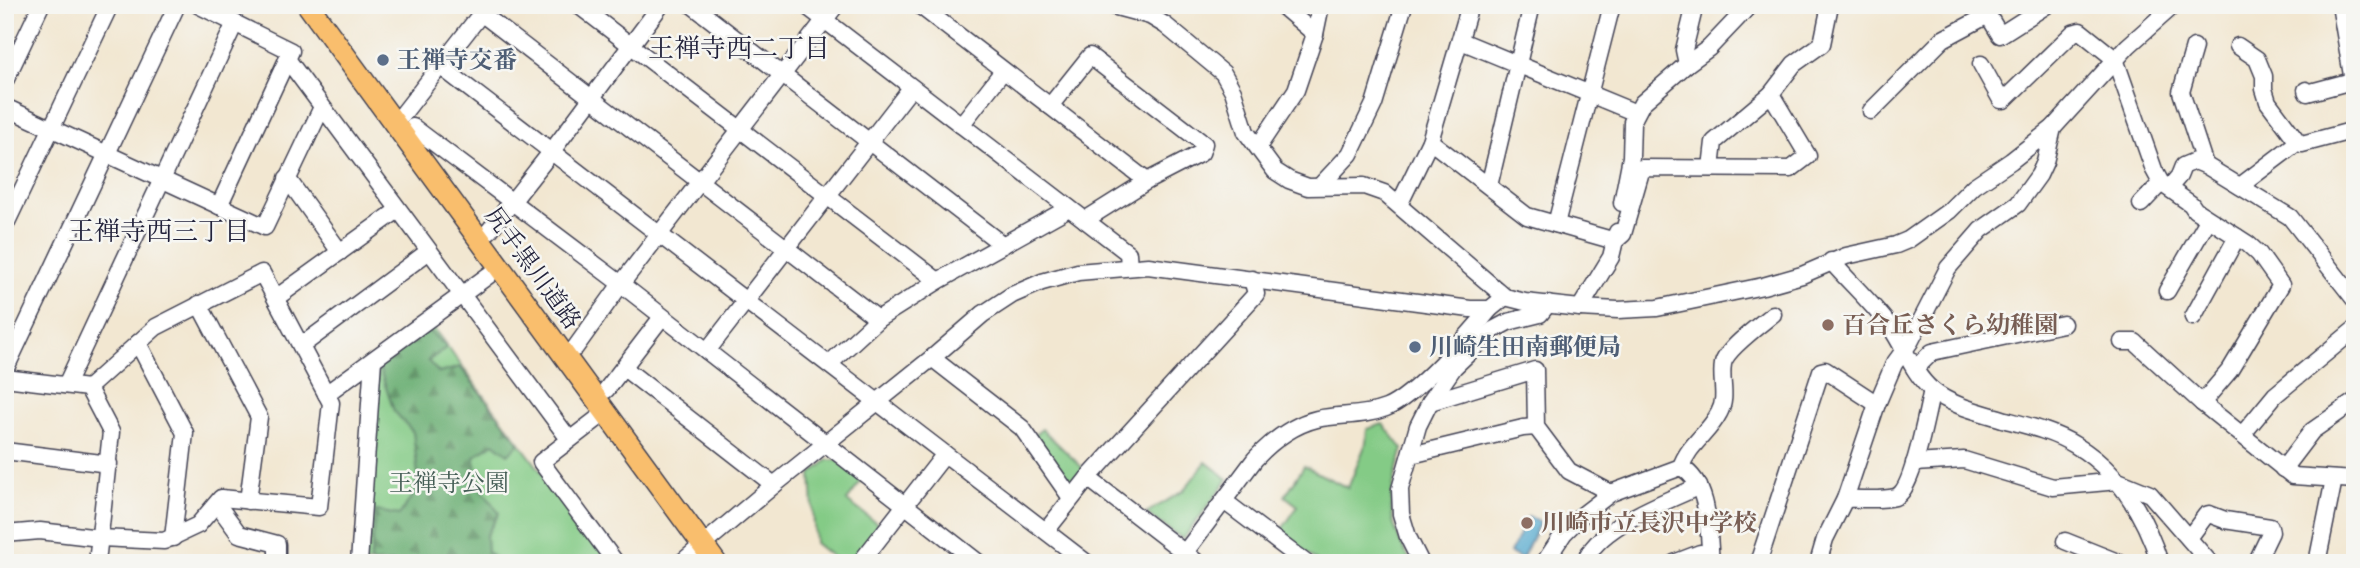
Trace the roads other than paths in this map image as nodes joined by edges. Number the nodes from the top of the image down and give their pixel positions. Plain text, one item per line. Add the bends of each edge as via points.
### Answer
1 (41, 5) edge
2 (110, 5) edge
3 (177, 5) edge
4 (198, 5) edge
5 (308, 5) edge
6 (578, 5) edge
7 (661, 5) edge
8 (692, 5) edge
9 (805, 5) edge
10 (836, 5) edge
11 (919, 5) edge
12 (1281, 5) edge
13 (1321, 5) edge
14 (1404, 5) edge
15 (1470, 5) edge
16 (1532, 5) edge
17 (1612, 5) edge
18 (1695, 5) edge
19 (1750, 5) edge
20 (1830, 5) edge
21 (2048, 5) edge
22 (2340, 5) edge
23 (1112, 6) edge
24 (484, 9) edge
25 (2164, 9) edge
26 (1987, 10) edge
27 (825, 20) junction
28 (235, 23) junction
29 (1315, 34) junction
30 (1461, 41) junction
31 (630, 45) junction
32 (2238, 46) dead end
33 (2194, 47) dead end
34 (287, 59) junction
35 (2115, 59) junction
36 (1687, 64) junction
37 (1518, 65) junction
38 (1981, 65) dead end
39 (440, 66) junction
40 (1003, 71) junction
41 (783, 75) junction
42 (5, 81) edge
43 (2353, 87) edge
44 (911, 88) junction
45 (2306, 90) dead end
46 (1589, 94) junction
47 (1771, 94) junction
48 (590, 98) junction
49 (1050, 106) junction
50 (5, 107) edge
51 (322, 107) junction
52 (1871, 111) dead end
53 (1636, 113) junction
54 (961, 125) junction
55 (51, 128) junction
56 (2053, 128) junction
57 (741, 130) junction
58 (2355, 130) edge
59 (1430, 141) junction
60 (869, 142) junction
61 (2298, 142) junction
62 (1258, 146) junction
63 (552, 151) junction
64 (107, 154) junction
65 (2205, 165) junction
66 (1711, 168) junction
67 (287, 178) junction
68 (162, 179) junction
69 (1147, 181) junction
70 (701, 182) junction
71 (2165, 185) junction
72 (1320, 186) junction
73 (1489, 186) junction
74 (2240, 186) junction
75 (827, 196) junction
76 (512, 202) junction
77 (2141, 204) dead end
78 (1399, 205) junction
79 (219, 206) junction
80 (1069, 208) junction
81 (398, 210) junction
82 (1085, 219) junction
83 (2208, 220) junction
84 (1556, 224) junction
85 (5, 226) edge
86 (489, 231) dead end
87 (660, 234) junction
88 (2237, 237) junction
89 (1615, 241) junction
90 (1003, 245) junction
91 (786, 248) junction
92 (1964, 250) junction
93 (429, 251) junction
94 (340, 252) junction
95 (1831, 261) junction
96 (1974, 265) dead end
97 (1129, 267) junction
98 (489, 275) dead end
99 (1252, 279) junction
100 (2349, 280) edge
101 (938, 281) junction
102 (621, 284) junction
103 (2167, 291) dead end
104 (462, 295) junction
105 (1505, 297) junction
106 (276, 298) junction
107 (746, 300) junction
108 (2355, 300) edge
109 (199, 304) junction
110 (1548, 304) junction
111 (1580, 308) junction
112 (1490, 309) junction
113 (1773, 314) dead end
114 (662, 317) junction
115 (2193, 317) dead end
116 (878, 319) junction
117 (2063, 324) dead end
118 (2355, 329) edge
119 (2122, 342) dead end
120 (138, 343) junction
121 (301, 346) junction
122 (575, 348) dead end
123 (1904, 349) junction
124 (707, 351) junction
125 (932, 358) junction
126 (373, 360) junction
127 (829, 364) junction
128 (624, 368) junction
129 (1915, 369) junction
130 (5, 370) edge
131 (5, 378) edge
132 (66, 385) junction
133 (88, 388) junction
134 (606, 390) dead end
135 (1932, 390) junction
136 (326, 394) junction
137 (877, 401) junction
138 (2355, 401) edge
139 (1430, 402) junction
140 (2203, 402) junction
141 (1877, 404) junction
142 (606, 412) junction
143 (1536, 427) junction
144 (2242, 435) junction
145 (569, 439) junction
146 (824, 443) junction
147 (5, 451) edge
148 (945, 454) junction
149 (1411, 454) junction
150 (1914, 463) junction
151 (109, 464) junction
152 (1681, 467) junction
153 (2283, 469) junction
154 (1088, 478) junction
155 (2334, 479) junction
156 (2355, 480) edge
157 (2118, 481) junction
158 (774, 485) junction
159 (1699, 486) junction
160 (1611, 493) junction
161 (1071, 498) junction
162 (1845, 499) junction
163 (1224, 500) junction
164 (247, 501) junction
165 (216, 503) junction
166 (905, 505) junction
167 (1046, 531) junction
168 (5, 534) edge
169 (100, 538) junction
170 (173, 538) junction
171 (2189, 538) junction
172 (2074, 539) dead end
173 (702, 544) junction
174 (1181, 558) edge
175 (1711, 558) edge
176 (863, 562) edge
177 (97, 563) edge
178 (277, 563) edge
179 (359, 563) edge
180 (617, 563) edge
181 (681, 563) edge
182 (716, 563) edge
183 (979, 563) edge
184 (1087, 563) edge
185 (1198, 563) edge
186 (1306, 563) edge
187 (1421, 563) edge
188 (1544, 563) edge
189 (1584, 563) edge
190 (1674, 563) edge
191 (1758, 563) edge
192 (1818, 563) edge
193 (2120, 563) edge
194 (2160, 563) edge
195 (2210, 563) edge
196 (2256, 563) edge
197 (2317, 563) edge

1 - 42 street
2 - 55 street
3 - 64 street
4 - 28 street
5 - 142 main road, 尻手黒川道路
6 - 31 street
7 - 31 street
8 - 41 street
9 - 27 street
10 - 27 street
11 - 40 street
12 - 29 street
13 - 29 street
14 - 72 street via 1374,104 1350,154
15 - 30 street
16 - 37 street
17 - 46 street
18 - 36 street via 1684,50
19 - 36 street
20 - 47 street via 1822,44 1794,64
21 - 26 street via 2000,34
22 - 43 street
23 - 62 street via 1165,25 1223,73 1246,132
24 - 39 street
24 - 48 street
25 - 35 street
26 - 52 street via 1943,39
27 - 41 street
27 - 44 street
28 - 34 street via 291,51
28 - 68 street
29 - 62 street via 1296,90
30 - 37 street
30 - 59 street
31 - 48 street
31 - 57 street
32 - 61 street via 2257,59 2255,69 2264,76 2268,102
33 - 65 street via 2181,92
34 - 51 street
34 - 79 street
35 - 38 street via 2080,31 2073,33 2004,100
35 - 56 street
35 - 71 street via 2154,170
36 - 53 street
37 - 46 street
37 - 73 street
39 - 63 street
39 - 76 street via 408,121
40 - 49 street
40 - 54 street
41 - 57 street
41 - 60 street
43 - 45 street
44 - 54 street
44 - 60 street
46 - 53 street
46 - 84 street
47 - 66 street via 1714,142
47 - 66 street via 1808,156 1791,169
48 - 63 street
48 - 70 street
49 - 69 street
49 - 69 street via 1090,56 1204,144 1201,153
50 - 55 street
51 - 67 street
51 - 81 street
53 - 89 street
54 - 80 street
55 - 64 street
55 - 85 street
56 - 92 street via 2045,162 2018,204 1981,230
56 - 95 street via 1908,240
57 - 70 street
57 - 75 street
58 - 61 street
59 - 73 street
59 - 78 street
60 - 75 street
60 - 90 street
61 - 74 street
62 - 72 street via 1275,172 1308,187
63 - 76 street
63 - 87 street
64 - 68 street
64 - 130 street
65 - 71 street via 2195,161 2183,166 2179,176
65 - 74 street
66 - 89 street via 1642,168 1623,234
67 - 79 street via 265,227
67 - 94 street
68 - 79 street
68 - 132 street
69 - 82 street
70 - 87 street
70 - 91 street
71 - 77 street
71 - 83 street
72 - 78 street via 1364,186
73 - 84 street via 1527,216
74 - 100 street via 2290,217
75 - 91 street
75 - 101 street
76 - 86 street
76 - 102 street
78 - 105 street
80 - 82 street
80 - 90 street
81 - 93 street
81 - 94 street
82 - 97 street via 1128,253
83 - 88 street
83 - 103 street
84 - 89 street
87 - 102 street
87 - 107 street
88 - 115 street
88 - 140 street via 2259,254 2281,285 2230,370
89 - 111 street via 1611,257
90 - 101 street
91 - 107 street
91 - 116 street
92 - 96 street
92 - 123 street via 1942,276
93 - 104 street
93 - 121 street
94 - 106 street
95 - 111 street via 1763,286 1657,308
95 - 123 street
97 - 99 street
97 - 125 street via 1078,272 1012,295
98 - 104 street
99 - 112 street
99 - 154 street via 1256,294
100 - 108 street
101 - 116 street
102 - 114 street
102 - 122 street
104 - 126 street
104 - 145 street
105 - 110 street
105 - 112 street
106 - 109 street via 262,273
106 - 121 street
107 - 124 street
107 - 127 street
109 - 120 street via 156,327
109 - 164 street via 259,417
110 - 111 street
110 - 139 street via 1540,314 1493,330 1454,367
112 - 163 street via 1404,398 1360,416 1316,419 1290,429 1262,452
113 - 152 street via 1725,358 1723,405
114 - 124 street
114 - 128 street
116 - 127 street
117 - 129 street via 1932,352
118 - 144 street via 2275,395
119 - 140 street via 2135,342
120 - 133 street
120 - 170 street via 185,433
121 - 136 street
123 - 129 street
123 - 141 street
124 - 146 street
125 - 137 street
125 - 161 street via 1022,428
126 - 136 street
126 - 179 street
127 - 137 street
128 - 134 street
128 - 158 street
129 - 135 street
131 - 132 street
132 - 133 street
133 - 151 street via 111,432
135 - 150 street
135 - 157 street via 1955,403 2046,431 2075,445
136 - 164 street via 331,402 319,507
137 - 146 street
137 - 148 street
138 - 153 street via 2312,431
139 - 143 street via 1535,370
139 - 149 street
140 - 144 street
141 - 162 street
141 - 191 street via 1821,371
142 - 145 street
142 - 173 main road, 尻手黒川道路
143 - 149 street
143 - 160 street via 1569,471
144 - 153 street
145 - 180 street via 541,462
146 - 158 street
146 - 166 street
147 - 151 street
148 - 166 street
148 - 167 street
149 - 187 street via 1400,489 1401,514
150 - 157 street via 1964,460 2053,487
150 - 162 street via 1902,493
151 - 169 street
152 - 159 street via 1692,473
152 - 160 street
153 - 155 street via 2293,476
154 - 161 street
154 - 174 street
155 - 156 street
155 - 197 street
157 - 171 street via 2150,494
157 - 194 street via 2148,529
158 - 173 street
159 - 175 street
159 - 189 street via 1618,525 1601,537
160 - 188 street via 1564,533
161 - 167 street
162 - 192 street
163 - 174 street
163 - 186 street
164 - 165 street via 221,498
165 - 170 street via 198,525
165 - 178 street via 239,534 277,544
166 - 176 street
166 - 183 street
167 - 184 street
168 - 169 street via 40,531
169 - 170 street
169 - 177 street
171 - 195 street
171 - 196 street via 2209,514 2270,527
172 - 193 street
173 - 181 street
173 - 182 main road, 尻手黒川道路
174 - 185 street
175 - 190 street via 1700,553

